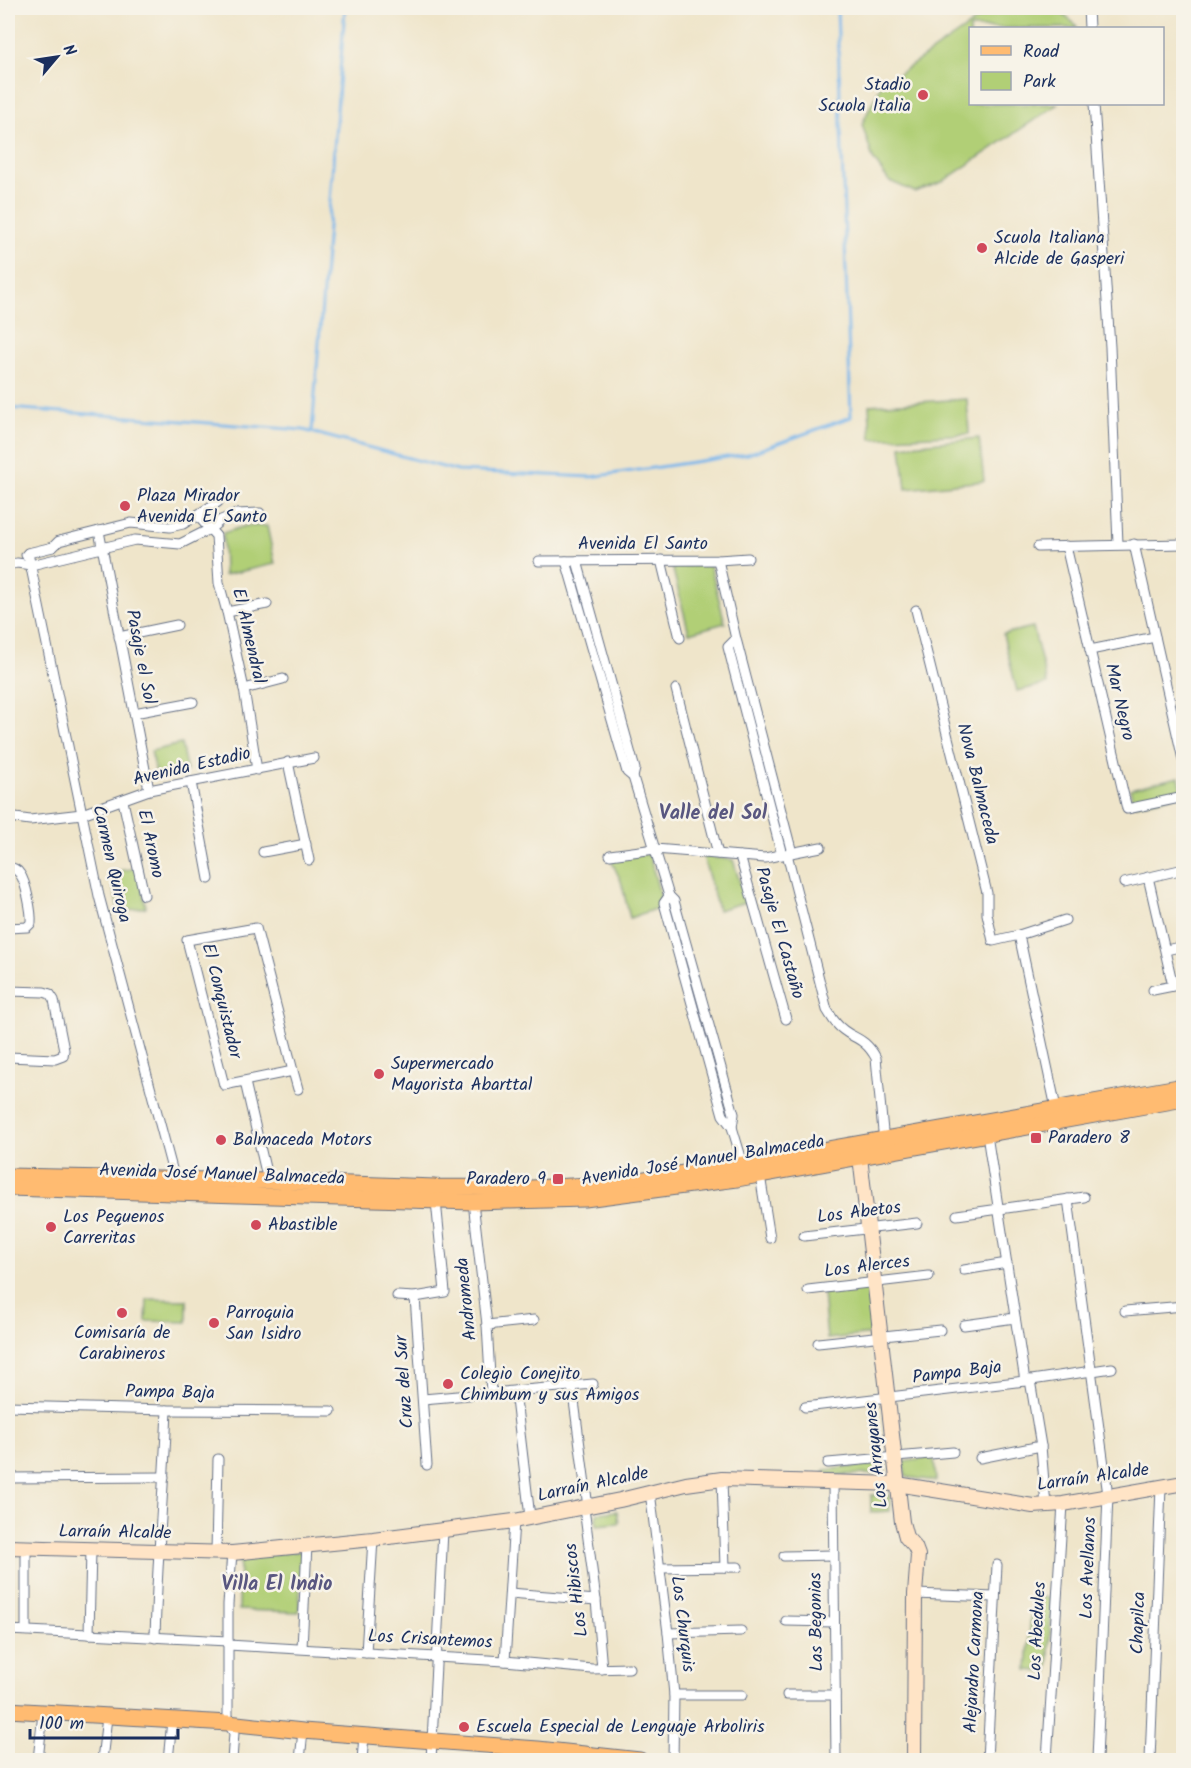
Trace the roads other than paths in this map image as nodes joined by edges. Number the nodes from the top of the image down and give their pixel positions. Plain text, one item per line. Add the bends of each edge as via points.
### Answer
1 (1088, 8) edge
2 (1089, 27) edge
3 (1094, 105) edge
4 (218, 502) dead end
5 (260, 513) dead end
6 (198, 516) junction
7 (210, 529) junction
8 (99, 531) junction
9 (1118, 544) junction
10 (1134, 544) junction
11 (1184, 544) edge
12 (1066, 546) junction
13 (1038, 547) dead end
14 (102, 548) junction
15 (28, 553) junction
16 (748, 558) dead end
17 (661, 560) junction
18 (718, 560) junction
19 (539, 561) dead end
20 (566, 561) junction
21 (577, 561) junction
22 (12, 564) edge
23 (31, 565) junction
24 (267, 604) dead end
25 (916, 610) dead end
26 (227, 612) junction
27 (177, 625) dead end
28 (592, 634) junction
29 (119, 637) junction
30 (1155, 637) junction
31 (680, 638) dead end
32 (1090, 650) junction
33 (283, 679) dead end
34 (244, 689) junction
35 (676, 689) dead end
36 (193, 702) dead end
37 (134, 713) junction
38 (314, 758) dead end
39 (288, 762) junction
40 (1184, 764) edge
41 (257, 770) junction
42 (191, 782) junction
43 (149, 790) junction
44 (1184, 796) edge
45 (123, 801) junction
46 (82, 814) junction
47 (8, 817) edge
48 (306, 844) junction
49 (821, 847) dead end
50 (655, 849) junction
51 (263, 852) dead end
52 (718, 854) junction
53 (787, 854) junction
54 (610, 855) dead end
55 (740, 856) junction
56 (309, 860) dead end
57 (8, 867) edge
58 (1184, 869) edge
59 (1148, 878) junction
60 (209, 879) dead end
61 (1124, 883) dead end
62 (144, 895) dead end
63 (1065, 920) dead end
64 (8, 928) edge
65 (1019, 935) junction
66 (1184, 946) edge
67 (1166, 950) junction
68 (8, 990) edge
69 (1153, 990) dead end
70 (786, 1019) dead end
71 (8, 1057) edge
72 (293, 1071) junction
73 (246, 1082) junction
74 (1184, 1086) edge
75 (298, 1089) dead end
76 (1184, 1099) edge
77 (1056, 1108) junction
78 (987, 1135) junction
79 (884, 1145) junction
80 (859, 1150) junction
81 (743, 1164) junction
82 (760, 1175) junction
83 (8, 1176) edge
84 (175, 1180) junction
85 (268, 1181) junction
86 (8, 1188) edge
87 (1084, 1197) dead end
88 (1068, 1199) junction
89 (436, 1201) junction
90 (473, 1202) junction
91 (999, 1208) junction
92 (957, 1215) dead end
93 (917, 1223) dead end
94 (869, 1230) junction
95 (804, 1236) dead end
96 (770, 1238) dead end
97 (1007, 1263) junction
98 (964, 1270) dead end
99 (929, 1276) dead end
100 (874, 1283) junction
101 (808, 1290) dead end
102 (396, 1296) dead end
103 (415, 1297) junction
104 (1184, 1306) edge
105 (1125, 1311) dead end
106 (1015, 1318) junction
107 (534, 1320) dead end
108 (487, 1325) junction
109 (964, 1325) dead end
110 (940, 1330) dead end
111 (882, 1336) junction
112 (818, 1343) dead end
113 (1112, 1368) dead end
114 (1091, 1371) junction
115 (1027, 1381) junction
116 (593, 1384) dead end
117 (572, 1386) junction
118 (515, 1391) junction
119 (490, 1393) junction
120 (889, 1398) junction
121 (423, 1399) junction
122 (8, 1406) edge
123 (805, 1407) dead end
124 (167, 1410) junction
125 (331, 1411) dead end
126 (1041, 1446) junction
127 (953, 1452) dead end
128 (893, 1456) junction
129 (980, 1458) dead end
130 (218, 1459) dead end
131 (828, 1463) dead end
132 (428, 1465) dead end
133 (164, 1477) junction
134 (8, 1478) edge
135 (722, 1479) junction
136 (833, 1484) junction
137 (897, 1484) junction
138 (1184, 1484) edge
139 (1161, 1487) junction
140 (650, 1492) junction
141 (1108, 1495) junction
142 (1063, 1504) junction
143 (1046, 1506) junction
144 (586, 1507) junction
145 (530, 1517) junction
146 (514, 1521) junction
147 (443, 1531) junction
148 (373, 1539) junction
149 (307, 1545) junction
150 (8, 1547) edge
151 (26, 1548) junction
152 (91, 1550) junction
153 (158, 1551) junction
154 (232, 1553) junction
155 (216, 1554) junction
156 (833, 1555) junction
157 (784, 1556) dead end
158 (997, 1565) dead end
159 (724, 1567) junction
160 (738, 1567) dead end
161 (659, 1568) junction
162 (510, 1593) junction
163 (915, 1594) junction
164 (995, 1597) junction
165 (596, 1600) junction
166 (786, 1621) dead end
167 (834, 1622) junction
168 (8, 1630) edge
169 (26, 1630) junction
170 (741, 1631) dead end
171 (668, 1633) junction
172 (89, 1634) junction
173 (155, 1638) junction
174 (228, 1643) junction
175 (302, 1648) junction
176 (366, 1653) junction
177 (436, 1657) junction
178 (505, 1661) junction
179 (629, 1668) dead end
180 (602, 1669) junction
181 (674, 1695) junction
182 (742, 1695) dead end
183 (787, 1695) dead end
184 (835, 1695) junction
185 (8, 1710) edge
186 (43, 1713) junction
187 (106, 1717) junction
188 (172, 1721) junction
189 (228, 1723) junction
190 (303, 1731) junction
191 (364, 1736) junction
192 (433, 1742) junction
193 (611, 1759) edge
194 (38, 1761) edge
195 (102, 1761) edge
196 (168, 1761) edge
197 (232, 1761) edge
198 (300, 1761) edge
199 (362, 1761) edge
200 (431, 1761) edge
201 (640, 1761) edge
202 (673, 1761) edge
203 (836, 1761) edge
204 (914, 1761) edge
205 (987, 1761) edge
206 (1047, 1761) edge
207 (1097, 1761) edge
208 (1150, 1761) edge

1 - 2 street
3 - 9 street
4 - 6 street
5 - 7 street via 236,514
6 - 7 street, El Almendral
6 - 8 street via 170,527 131,524
7 - 14 street via 180,544 135,540
7 - 26 street, El Almendral via 216,536 218,578
8 - 14 street, Pasaje el Sol
8 - 15 street
9 - 10 street
9 - 12 street
10 - 11 street
10 - 30 street
12 - 13 street
12 - 32 street, Mar Negro
14 - 23 street
14 - 29 street, Pasaje el Sol
15 - 22 street
15 - 23 street, Carmen Quiroga
16 - 18 street, Avenida El Santo
17 - 18 street, Avenida El Santo
17 - 21 street, Avenida El Santo
17 - 31 street
18 - 53 street via 736,639 728,647
19 - 20 street, Avenida El Santo
20 - 21 street, Avenida El Santo
20 - 28 street
21 - 28 street
22 - 23 street
23 - 46 street, Carmen Quiroga
24 - 26 street
25 - 65 street, Nova Balmaceda via 987,893 993,941
26 - 34 street, El Almendral
27 - 29 street
28 - 50 street via 627,772 633,777
29 - 37 street, Pasaje el Sol
30 - 32 street
30 - 40 street
32 - 44 street, Mar Negro via 1127,809
33 - 34 street
34 - 41 street, El Almendral
35 - 52 street
36 - 37 street
37 - 43 street, Pasaje el Sol
38 - 39 street, Avenida Estadio
39 - 41 street, Avenida Estadio
39 - 48 street
41 - 42 street, Avenida Estadio
42 - 43 street, Avenida Estadio
42 - 60 street
43 - 45 street, Avenida Estadio
45 - 46 street, Avenida Estadio
45 - 62 street, El Aromo
46 - 47 street, Avenida Estadio via 30,820
46 - 84 street, Carmen Quiroga via 99,896
48 - 51 street
48 - 56 street
49 - 53 street
50 - 52 street
50 - 54 street
50 - 81 street via 674,901 687,970 707,1038 734,1114 732,1127
52 - 55 street
53 - 55 street via 765,858
53 - 79 street via 827,1010 836,1024 862,1040 876,1058
55 - 70 street, Pasaje El Castaño
57 - 64 street via 22,877 32,915 27,927
58 - 59 street
59 - 61 street
59 - 67 street
63 - 65 street, Nova Balmaceda
65 - 77 street
66 - 67 street
67 - 69 street via 1173,986
68 - 71 street via 50,994 64,1050 63,1056 55,1059
72 - 73 street, El Conquistador
72 - 73 street, El Conquistador via 256,928 188,940 224,1085
72 - 75 street, El Conquistador
73 - 85 street, El Conquistador
74 - 77 main road, Avenida José Manuel Balmaceda
76 - 78 main road, Avenida José Manuel Balmaceda
77 - 79 main road, Avenida José Manuel Balmaceda
78 - 79 main road, Avenida José Manuel Balmaceda
78 - 91 street
79 - 80 main road, Avenida José Manuel Balmaceda
80 - 81 main road, Avenida José Manuel Balmaceda
80 - 82 main road, Avenida José Manuel Balmaceda
80 - 94 street, Los Arrayanes
81 - 85 main road, Avenida José Manuel Balmaceda via 632,1181 531,1188
82 - 90 main road, Avenida José Manuel Balmaceda via 585,1199
82 - 96 street
83 - 84 main road, Avenida José Manuel Balmaceda
84 - 85 main road, Avenida José Manuel Balmaceda
86 - 89 main road, Avenida José Manuel Balmaceda
87 - 88 street
88 - 91 street
88 - 114 street, Los Avellanos
89 - 90 main road, Avenida José Manuel Balmaceda
89 - 103 street via 445,1292
90 - 108 street, Andromeda
91 - 92 street
91 - 97 street
93 - 94 street, Los Abetos
94 - 95 street, Los Abetos
94 - 100 street, Los Arrayanes
97 - 98 street
97 - 106 street
99 - 100 street, Los Alerces
100 - 101 street, Los Alerces
100 - 111 street, Los Arrayanes
102 - 103 street
103 - 121 street, Cruz del Sur
104 - 105 street
106 - 109 street
106 - 115 street
107 - 108 street
108 - 119 street, Andromeda
110 - 111 street
111 - 112 street
111 - 120 street, Los Arrayanes
113 - 114 street, Pampa Baja
114 - 115 street, Pampa Baja
114 - 141 street, Los Avellanos
115 - 120 street, Pampa Baja
115 - 126 street
116 - 117 street
117 - 118 street
117 - 144 street, Los Hibiscos
118 - 119 street
118 - 145 street
119 - 121 street
120 - 123 street, Pampa Baja
120 - 128 street, Los Arrayanes
121 - 132 street, Cruz del Sur
122 - 124 street, Pampa Baja
124 - 125 street, Pampa Baja
124 - 133 street
126 - 129 street
126 - 143 street
127 - 128 street
128 - 131 street
128 - 137 street, Los Arrayanes
130 - 155 street
133 - 134 street
133 - 153 street
135 - 136 street, Larraín Alcalde
135 - 140 street, Larraín Alcalde
135 - 159 street
136 - 137 street, Larraín Alcalde
136 - 156 street, Las Begonias
137 - 143 street, Larraín Alcalde
137 - 163 street, Los Arrayanes via 906,1537 918,1555
138 - 139 street, Larraín Alcalde
139 - 141 street, Larraín Alcalde
139 - 208 street, Chapilca
140 - 144 street, Larraín Alcalde
140 - 161 street, Los Churquis
141 - 142 street, Larraín Alcalde
141 - 207 street, Los Avellanos
142 - 143 street, Larraín Alcalde
142 - 206 street, Los Abedules
144 - 145 street, Larraín Alcalde
144 - 165 street, Los Hibiscos
145 - 146 street, Larraín Alcalde
146 - 147 street, Larraín Alcalde
146 - 162 street
147 - 148 street, Larraín Alcalde
147 - 177 street
148 - 149 street, Larraín Alcalde
148 - 176 street
149 - 154 street, Larraín Alcalde
149 - 175 street
150 - 151 street, Larraín Alcalde
151 - 152 street, Larraín Alcalde
151 - 169 street
152 - 153 street, Larraín Alcalde
152 - 172 street
153 - 155 street, Larraín Alcalde
153 - 173 street
154 - 155 street, Larraín Alcalde
154 - 174 street
156 - 157 street
156 - 167 street, Las Begonias
158 - 164 street, Alejandro Carmona
159 - 160 street
159 - 161 street
161 - 171 street, Los Churquis
162 - 165 street
162 - 178 street
163 - 164 street
163 - 204 street, Los Arrayanes
164 - 205 street, Alejandro Carmona
165 - 180 street, Los Hibiscos
166 - 167 street
167 - 184 street, Las Begonias
168 - 169 street, Los Crisantemos
169 - 172 street, Los Crisantemos
170 - 171 street
171 - 181 street, Los Churquis
172 - 173 street, Los Crisantemos
173 - 174 street, Los Crisantemos
174 - 175 street, Los Crisantemos
174 - 189 street
175 - 176 street, Los Crisantemos
176 - 177 street, Los Crisantemos
177 - 178 street, Los Crisantemos
177 - 192 street
178 - 180 street, Los Crisantemos
179 - 180 street, Los Crisantemos
181 - 182 street
181 - 202 street, Los Churquis
183 - 184 street
184 - 203 street, Las Begonias
185 - 186 main road
186 - 187 main road
186 - 194 street
187 - 188 main road
187 - 195 street
188 - 189 main road
188 - 196 street
189 - 190 main road
189 - 197 street via 234,1734
190 - 191 main road
190 - 198 street
191 - 192 main road
191 - 199 street
192 - 193 main road
192 - 200 street
193 - 201 main road

